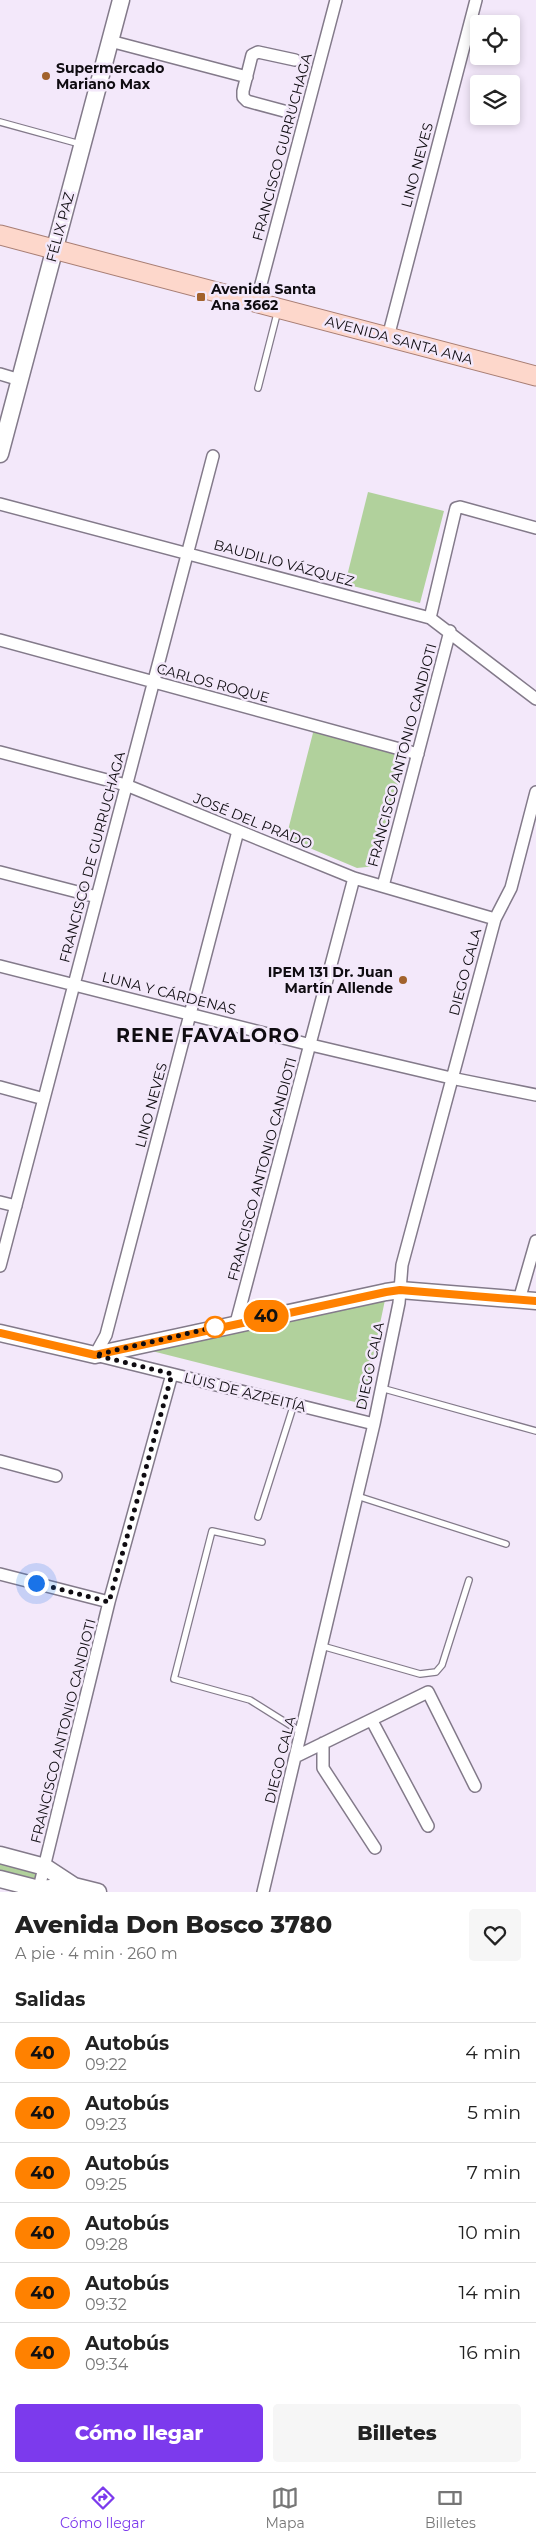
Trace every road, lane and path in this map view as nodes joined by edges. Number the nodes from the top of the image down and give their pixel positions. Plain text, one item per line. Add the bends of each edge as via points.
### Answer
1 (120, 0) edge
2 (336, 0) edge
3 (476, 0) edge
4 (110, 41) junction
5 (296, 60) dead end
6 (247, 77) junction
7 (284, 111) dead end
8 (0, 122) edge
9 (82, 145) junction
10 (0, 235) edge
11 (54, 250) junction
12 (256, 303) junction
13 (278, 308) junction
14 (388, 337) junction
15 (0, 374) edge
16 (536, 376) edge
17 (20, 380) junction
18 (258, 388) dead end
19 (0, 454) edge
20 (213, 456) dead end
21 (0, 504) edge
22 (536, 528) edge
23 (187, 553) junction
24 (430, 618) junction
25 (450, 631) junction
26 (0, 640) edge
27 (153, 682) junction
28 (536, 699) edge
29 (0, 752) edge
30 (418, 754) junction
31 (126, 785) junction
32 (536, 792) edge
33 (238, 831) junction
34 (0, 872) edge
35 (354, 878) junction
36 (384, 886) junction
37 (97, 897) junction
38 (495, 918) junction
39 (0, 966) edge
40 (74, 985) junction
41 (191, 1013) junction
42 (311, 1045) junction
43 (451, 1078) junction
44 (0, 1087) edge
45 (536, 1094) edge
46 (44, 1099) junction
47 (0, 1202) edge
48 (16, 1206) junction
49 (536, 1242) edge
50 (0, 1266) edge
51 (400, 1290) junction
52 (519, 1300) junction
53 (536, 1301) edge
54 (236, 1323) junction
55 (0, 1333) edge
56 (95, 1355) junction
57 (172, 1374) junction
58 (381, 1388) junction
59 (294, 1404) junction
60 (374, 1424) junction
61 (536, 1431) edge
62 (0, 1461) edge
63 (56, 1476) dead end
64 (357, 1496) junction
65 (258, 1517) dead end
66 (262, 1542) dead end
67 (506, 1544) dead end
68 (0, 1574) edge
69 (469, 1580) dead end
70 (109, 1602) junction
71 (322, 1646) junction
72 (372, 1721) junction
73 (302, 1733) junction
74 (324, 1743) junction
75 (297, 1756) junction
76 (475, 1786) dead end
77 (428, 1826) dead end
78 (375, 1848) dead end
79 (0, 1855) edge
80 (45, 1867) junction
81 (0, 1879) edge
82 (74, 1886) junction
83 (39, 1891) edge
84 (98, 1892) edge
85 (263, 1892) edge

1 - 4 main road, FÉLIX PAZ
2 - 12 street, FRANCISCO GURRUCHAGA
3 - 14 street, LINO NEVES
4 - 6 street
4 - 9 main road, FÉLIX PAZ
5 - 6 street via 258,52 252,55
6 - 7 street via 243,97 247,101
8 - 9 lane
9 - 11 main road, FÉLIX PAZ
10 - 11 main road, AVENIDA SANTA ANA
11 - 12 main road, AVENIDA SANTA ANA
11 - 17 main road, FÉLIX PAZ
12 - 13 main road, AVENIDA SANTA ANA
13 - 14 main road, AVENIDA SANTA ANA
13 - 18 lane
14 - 16 main road, AVENIDA SANTA ANA
15 - 17 street
17 - 19 main road, FÉLIX PAZ
20 - 23 street, FRANCISCO DE GURRUCHAGA
21 - 23 street, BAUDILIO VÁZQUEZ
22 - 24 street via 456,508
23 - 24 street, BAUDILIO VÁZQUEZ
23 - 27 street, FRANCISCO DE GURRUCHAGA
24 - 25 street, BAUDILIO VÁZQUEZ
25 - 28 street, BAUDILIO VÁZQUEZ
25 - 30 street, FRANCISCO ANTONIO CANDIOTI
26 - 27 street, CARLOS ROQUE
27 - 30 street, CARLOS ROQUE
27 - 31 street, FRANCISCO DE GURRUCHAGA
29 - 31 street, JOSÉ DEL PRADO
30 - 36 street, FRANCISCO ANTONIO CANDIOTI
31 - 33 street, JOSÉ DEL PRADO
31 - 37 street, FRANCISCO DE GURRUCHAGA
32 - 38 street, DIEGO CALA via 511,888
33 - 35 street, JOSÉ DEL PRADO
33 - 41 street, LINO NEVES
34 - 37 street
35 - 36 street, JOSÉ DEL PRADO
35 - 42 street, FRANCISCO ANTONIO CANDIOTI
36 - 38 street, JOSÉ DEL PRADO
37 - 40 street, FRANCISCO DE GURRUCHAGA
38 - 43 street, DIEGO CALA
39 - 40 street, LUNA Y CÁRDENAS
40 - 41 street, LUNA Y CÁRDENAS
40 - 46 street, FRANCISCO DE GURRUCHAGA
41 - 42 street, LUNA Y CÁRDENAS
41 - 56 street, LINO NEVES via 106,1335
42 - 43 street, LUNA Y CÁRDENAS
42 - 54 street, FRANCISCO ANTONIO CANDIOTI
43 - 45 street, LUNA Y CÁRDENAS
43 - 51 street, DIEGO CALA via 402,1265
44 - 46 street
46 - 48 street, FRANCISCO DE GURRUCHAGA
47 - 48 street
48 - 50 street, FRANCISCO DE GURRUCHAGA
49 - 52 street
51 - 52 main road
51 - 54 main road
51 - 58 street, DIEGO CALA
52 - 53 main road
54 - 56 main road
55 - 56 main road, LUIS DE AZPEITÍA
56 - 57 street, LUIS DE AZPEITÍA
57 - 59 street, LUIS DE AZPEITÍA
57 - 70 street, FRANCISCO ANTONIO CANDIOTI
58 - 60 street, DIEGO CALA
58 - 61 lane
59 - 60 street, LUIS DE AZPEITÍA
59 - 65 lane
60 - 64 street, DIEGO CALA
62 - 63 street
64 - 67 lane
64 - 71 street, DIEGO CALA
66 - 73 lane via 212,1531 174,1679 250,1700
68 - 70 street
69 - 71 lane via 442,1665 436,1672 420,1674
70 - 80 street, FRANCISCO ANTONIO CANDIOTI
71 - 73 street, DIEGO CALA
72 - 74 street
72 - 76 street via 428,1692
72 - 77 street
73 - 75 street, DIEGO CALA
74 - 75 street
74 - 78 street via 323,1768
75 - 85 street, DIEGO CALA
79 - 80 main road
80 - 82 main road
80 - 83 street, FRANCISCO ANTONIO CANDIOTI
81 - 83 main road
82 - 83 main road
82 - 84 main road

